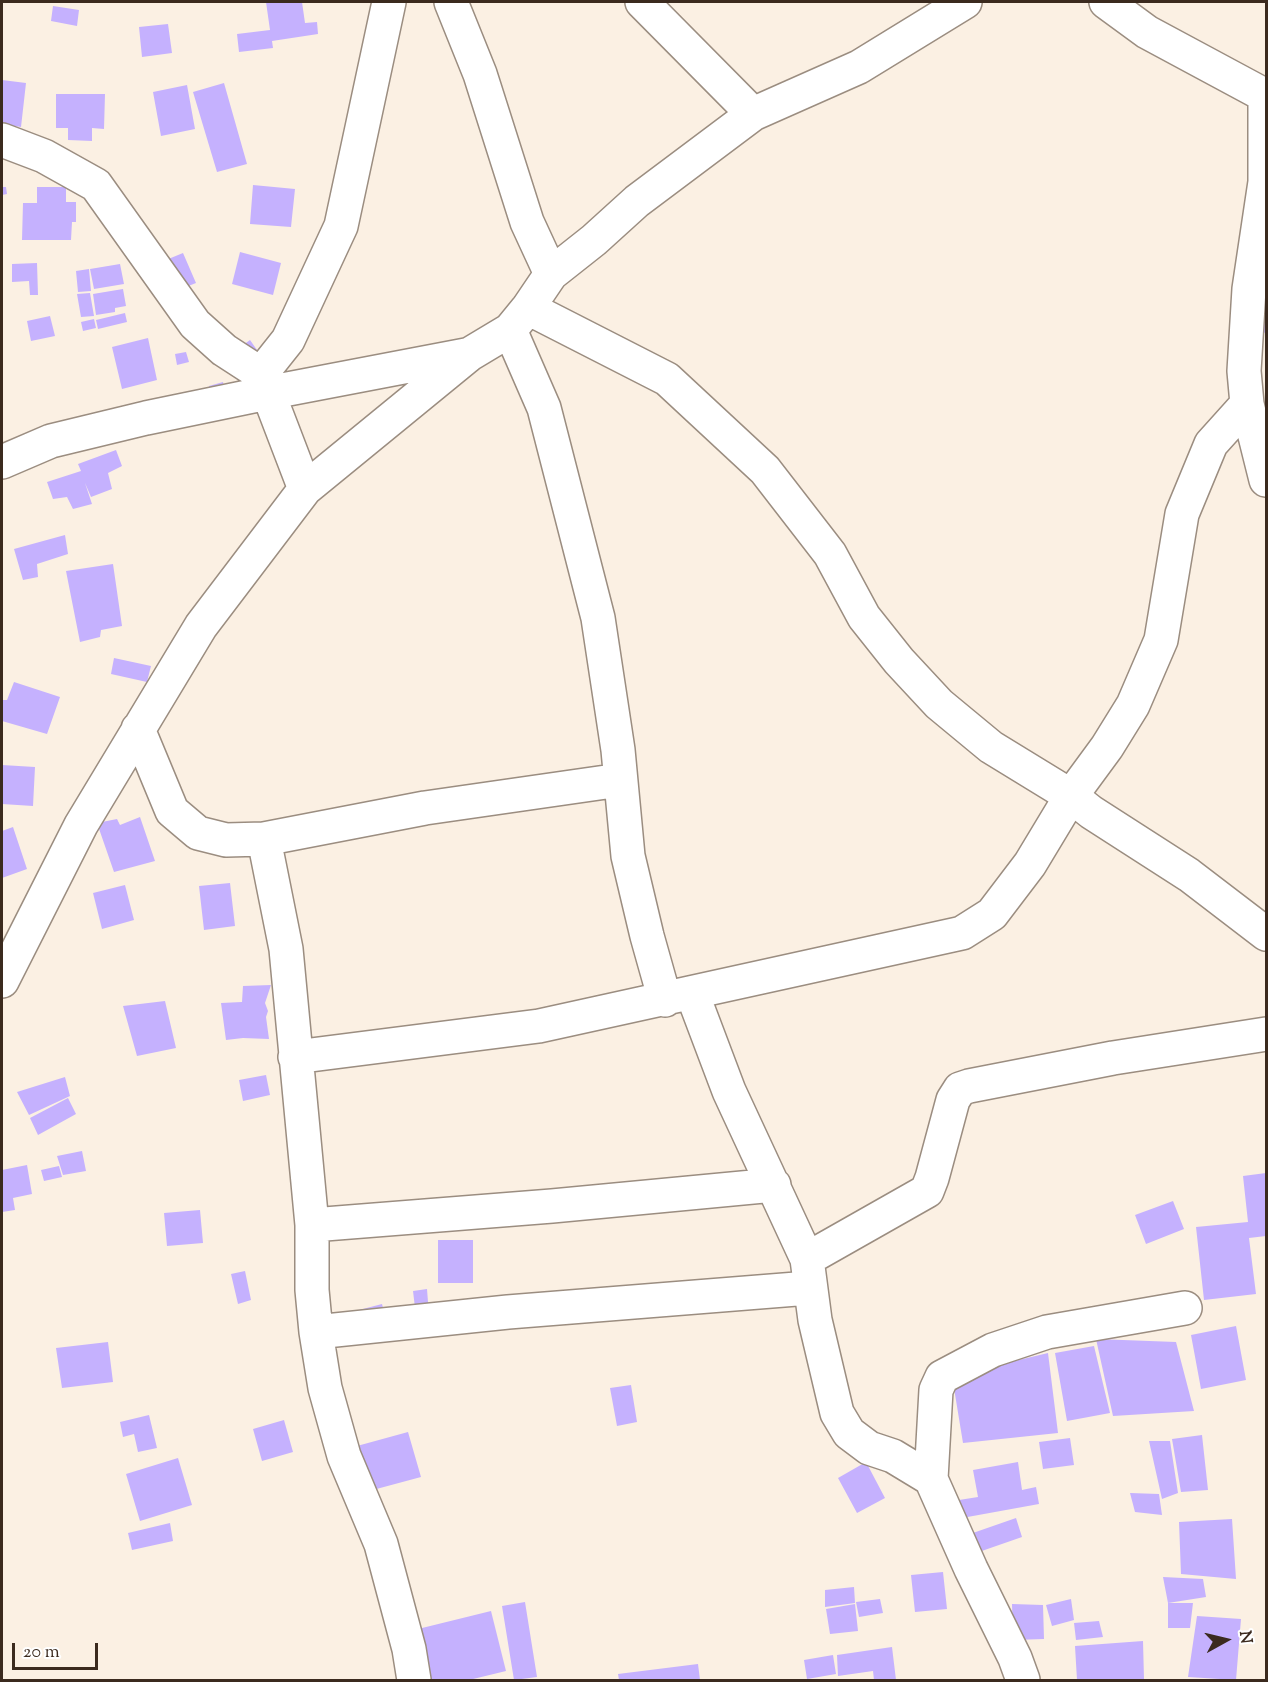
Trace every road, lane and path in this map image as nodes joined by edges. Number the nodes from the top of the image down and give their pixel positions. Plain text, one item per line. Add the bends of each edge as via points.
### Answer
1 (389, 2) edge
2 (451, 2) edge
3 (642, 2) edge
4 (965, 2) edge
5 (1106, 2) edge
6 (1266, 96) edge
7 (753, 114) junction
8 (2, 140) edge
9 (551, 274) junction
10 (519, 319) junction
11 (470, 354) junction
12 (264, 383) junction
13 (1247, 404) junction
14 (2, 462) edge
15 (1266, 480) edge
16 (305, 489) junction
17 (138, 729) junction
18 (620, 780) junction
19 (1071, 796) junction
20 (264, 839) junction
21 (1266, 934) edge
22 (2, 981) edge
23 (679, 996) junction
24 (1266, 1034) edge
25 (295, 1057) junction
26 (774, 1185) junction
27 (312, 1225) junction
28 (808, 1274) junction
29 (1185, 1308) dead end
30 (316, 1332) junction
31 (931, 1479) junction
32 (414, 1680) edge
33 (1023, 1680) edge

1 - 12 street via 341,226
2 - 9 street via 480,74 527,222
3 - 7 street
4 - 7 street via 859,67
5 - 6 street via 1147,32
6 - 13 street via 1265,182 1249,289 1244,371
7 - 9 street via 637,201
8 - 12 street via 44,156 96,185 195,324
9 - 10 street
10 - 11 street
10 - 18 street via 598,618
10 - 19 street via 667,379 765,470 830,554 864,617 939,704 992,747
11 - 12 street
11 - 16 street
12 - 14 street via 51,441
12 - 16 street
13 - 15 street
13 - 19 street via 1210,444 1182,514 1161,640 1133,705
16 - 17 street via 201,626
17 - 20 street via 172,810 198,833 226,840
17 - 22 street via 81,825
18 - 20 street via 425,808
18 - 23 street via 628,856 647,936
19 - 21 street via 1189,875
19 - 23 street via 1030,864 992,914 962,933
20 - 25 street via 286,949
23 - 25 street via 539,1026
23 - 26 street
24 - 28 street via 1113,1058 960,1089 953,1100 927,1191
25 - 27 street
26 - 27 street
26 - 28 street
27 - 30 street
28 - 30 street
28 - 31 street via 831,1392 849,1434
29 - 31 street via 1047,1332 993,1350 942,1377 936,1390
30 - 32 street via 328,1400 344,1456 381,1544
31 - 33 street

